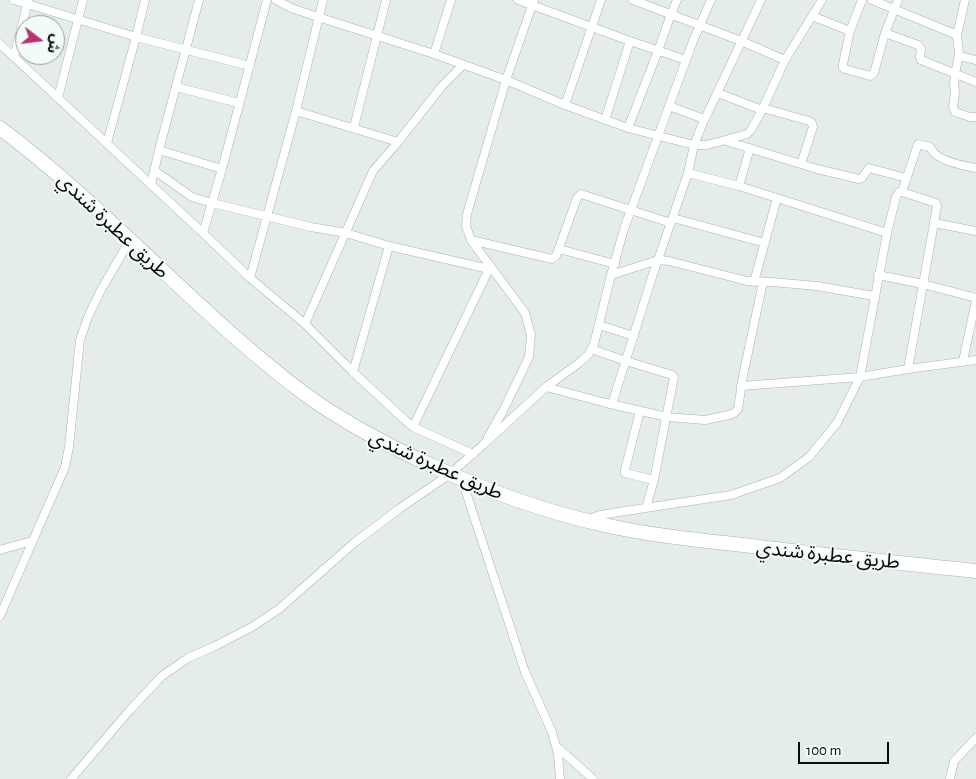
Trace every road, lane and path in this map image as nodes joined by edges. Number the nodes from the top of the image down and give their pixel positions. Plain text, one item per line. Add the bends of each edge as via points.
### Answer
1 (14, 0) edge
2 (83, 0) edge
3 (145, 0) edge
4 (199, 0) edge
5 (267, 0) edge
6 (276, 0) edge
7 (322, 0) edge
8 (386, 0) edge
9 (451, 0) edge
10 (518, 0) edge
11 (601, 0) edge
12 (633, 0) edge
13 (677, 0) edge
14 (711, 0) edge
15 (761, 0) edge
16 (822, 0) edge
17 (862, 0) edge
18 (872, 0) edge
19 (898, 0) edge
20 (956, 0) edge
21 (965, 1) edge
22 (28, 2) edge
23 (533, 2) edge
24 (894, 9) junction
25 (671, 14) junction
26 (812, 16) junction
27 (318, 17) junction
28 (79, 19) junction
29 (700, 26) junction
30 (592, 27) junction
31 (850, 31) junction
32 (885, 33) junction
33 (957, 35) junction
34 (377, 36) junction
35 (136, 37) junction
36 (630, 41) junction
37 (741, 42) junction
38 (0, 44) edge
39 (186, 50) junction
40 (658, 51) junction
41 (434, 54) junction
42 (959, 56) junction
43 (14, 57) junction
44 (686, 60) junction
45 (785, 60) junction
46 (976, 60) edge
47 (463, 65) junction
48 (250, 66) junction
49 (954, 74) junction
50 (506, 80) junction
51 (976, 82) edge
52 (176, 88) junction
53 (718, 93) junction
54 (58, 98) junction
55 (239, 103) junction
56 (565, 105) junction
57 (669, 106) junction
58 (762, 109) junction
59 (296, 110) junction
60 (976, 117) edge
61 (704, 118) junction
62 (605, 120) junction
63 (0, 128) edge
64 (354, 128) junction
65 (628, 128) junction
66 (657, 136) junction
67 (724, 140) junction
68 (398, 142) junction
69 (107, 143) junction
70 (694, 145) junction
71 (750, 148) junction
72 (159, 150) junction
73 (801, 164) junction
74 (976, 168) edge
75 (222, 169) junction
76 (155, 171) junction
77 (688, 173) junction
78 (906, 178) junction
79 (151, 184) junction
80 (739, 186) junction
81 (902, 192) junction
82 (777, 198) junction
83 (212, 203) junction
84 (631, 210) junction
85 (268, 216) junction
86 (672, 220) junction
87 (934, 222) junction
88 (976, 231) edge
89 (203, 233) junction
90 (346, 233) junction
91 (887, 233) junction
92 (130, 240) junction
93 (471, 240) junction
94 (765, 243) junction
95 (389, 246) junction
96 (559, 248) junction
97 (658, 260) junction
98 (614, 264) junction
99 (490, 267) junction
100 (611, 275) junction
101 (878, 275) junction
102 (250, 278) junction
103 (754, 282) junction
104 (763, 282) junction
105 (923, 284) junction
106 (874, 296) junction
107 (976, 299) edge
108 (304, 324) junction
109 (598, 325) junction
110 (634, 336) junction
111 (591, 349) junction
112 (976, 360) edge
113 (626, 361) junction
114 (964, 361) junction
115 (908, 369) junction
116 (353, 372) junction
117 (860, 377) junction
118 (741, 386) junction
119 (546, 387) junction
120 (612, 404) junction
121 (640, 411) junction
122 (667, 417) junction
123 (413, 427) junction
124 (483, 445) junction
125 (473, 454) junction
126 (456, 477) junction
127 (654, 480) junction
128 (646, 508) junction
129 (587, 520) junction
130 (32, 541) junction
131 (0, 550) edge
132 (976, 571) edge
133 (0, 616) edge
134 (976, 738) edge
135 (556, 746) junction
136 (71, 779) edge
137 (560, 779) edge
138 (593, 779) edge
139 (950, 779) edge

1 - 22 street
2 - 28 street
3 - 35 street
4 - 39 street
5 - 48 street
6 - 27 street
7 - 27 street
8 - 34 street
9 - 41 street
10 - 23 street
11 - 30 street
12 - 25 street
13 - 25 street
14 - 29 street
15 - 37 street
16 - 26 street
17 - 31 street
18 - 24 street
19 - 24 street
20 - 21 street
21 - 33 street
22 - 28 street
22 - 43 street
23 - 30 street
23 - 50 street
24 - 32 street
24 - 33 street
25 - 29 street
25 - 40 street
26 - 31 street
26 - 45 street
27 - 34 street
27 - 59 street
28 - 35 street
28 - 54 street
29 - 37 street
29 - 44 street
30 - 36 street
30 - 56 street
31 - 32 street via 843,68 870,76
32 - 49 street via 918,45 921,60
33 - 42 street
34 - 41 street
34 - 64 street
35 - 39 street
35 - 69 street
36 - 40 street
36 - 62 street
37 - 45 street
37 - 53 street
38 - 43 street
39 - 48 street
39 - 52 street
40 - 44 street
40 - 65 street
41 - 47 street
42 - 46 street
42 - 49 street
43 - 54 street
44 - 57 street
45 - 58 street
47 - 50 street
47 - 68 street via 442,86
48 - 55 street
49 - 51 street
49 - 60 street via 955,112
50 - 56 street
50 - 93 street via 467,214 466,226
52 - 55 street
52 - 72 street
53 - 58 street
53 - 61 street
54 - 69 street
55 - 75 street
56 - 62 street
57 - 61 street
57 - 66 street
58 - 67 street via 747,134
58 - 73 street via 812,124
59 - 64 street
59 - 85 street
61 - 70 street
62 - 65 street
63 - 92 highway, طريق عطبرة شندي
64 - 68 street
65 - 66 street
66 - 70 street
66 - 84 street
67 - 70 street
67 - 71 street
68 - 90 street via 373,170
69 - 79 street
70 - 77 street
71 - 73 street
71 - 80 street
72 - 75 street
72 - 76 street
73 - 78 street via 860,179 869,168
74 - 78 street via 949,161 920,144
75 - 83 street
76 - 79 street
76 - 83 street via 192,197
77 - 80 street
77 - 86 street
78 - 81 street
79 - 89 street
80 - 82 street
81 - 87 street via 936,203
81 - 91 street via 896,197
82 - 91 street
82 - 94 street
83 - 85 street
83 - 89 street
84 - 86 street
84 - 96 street via 581,194
84 - 98 street
85 - 90 street
85 - 102 street
86 - 94 street
86 - 97 street
87 - 88 street
87 - 105 street
89 - 102 street
90 - 95 street
90 - 108 street
91 - 101 street
92 - 126 highway, طريق عطبرة شندي via 203,309 302,392 362,431
92 - 130 street via 101,290 80,340 65,467
93 - 96 street via 552,258
93 - 99 street
94 - 103 street
95 - 99 street
95 - 116 street
96 - 98 street
97 - 100 street
97 - 103 street
97 - 110 street
98 - 100 street
99 - 123 street
99 - 124 street via 525,313 531,335 529,357
100 - 109 street
101 - 105 street
101 - 106 street
102 - 108 street
103 - 104 street
104 - 106 street via 817,286
104 - 118 street
105 - 107 street
105 - 115 street
106 - 117 street
107 - 114 street
108 - 116 street
109 - 110 street
109 - 111 street
110 - 113 street
111 - 113 street
111 - 119 street via 579,363
112 - 114 street
113 - 120 street
113 - 122 street via 674,377
114 - 115 street
115 - 117 street
116 - 123 street
117 - 118 street
117 - 128 street via 837,422 809,457 780,478 731,495
118 - 122 street via 738,409 734,413 705,420
119 - 120 street
119 - 124 street
120 - 121 street
121 - 122 street
121 - 127 street via 625,473
122 - 127 street
123 - 125 street
124 - 125 street
125 - 126 street
126 - 129 highway, طريق عطبرة شندي via 507,497
126 - 135 street via 525,672
126 - 136 street via 399,509 252,627 188,658 162,676
127 - 128 street
128 - 129 street
129 - 132 highway, طريق عطبرة شندي via 672,537
130 - 131 street
130 - 133 street
134 - 139 street via 954,761
135 - 137 street
135 - 138 street

